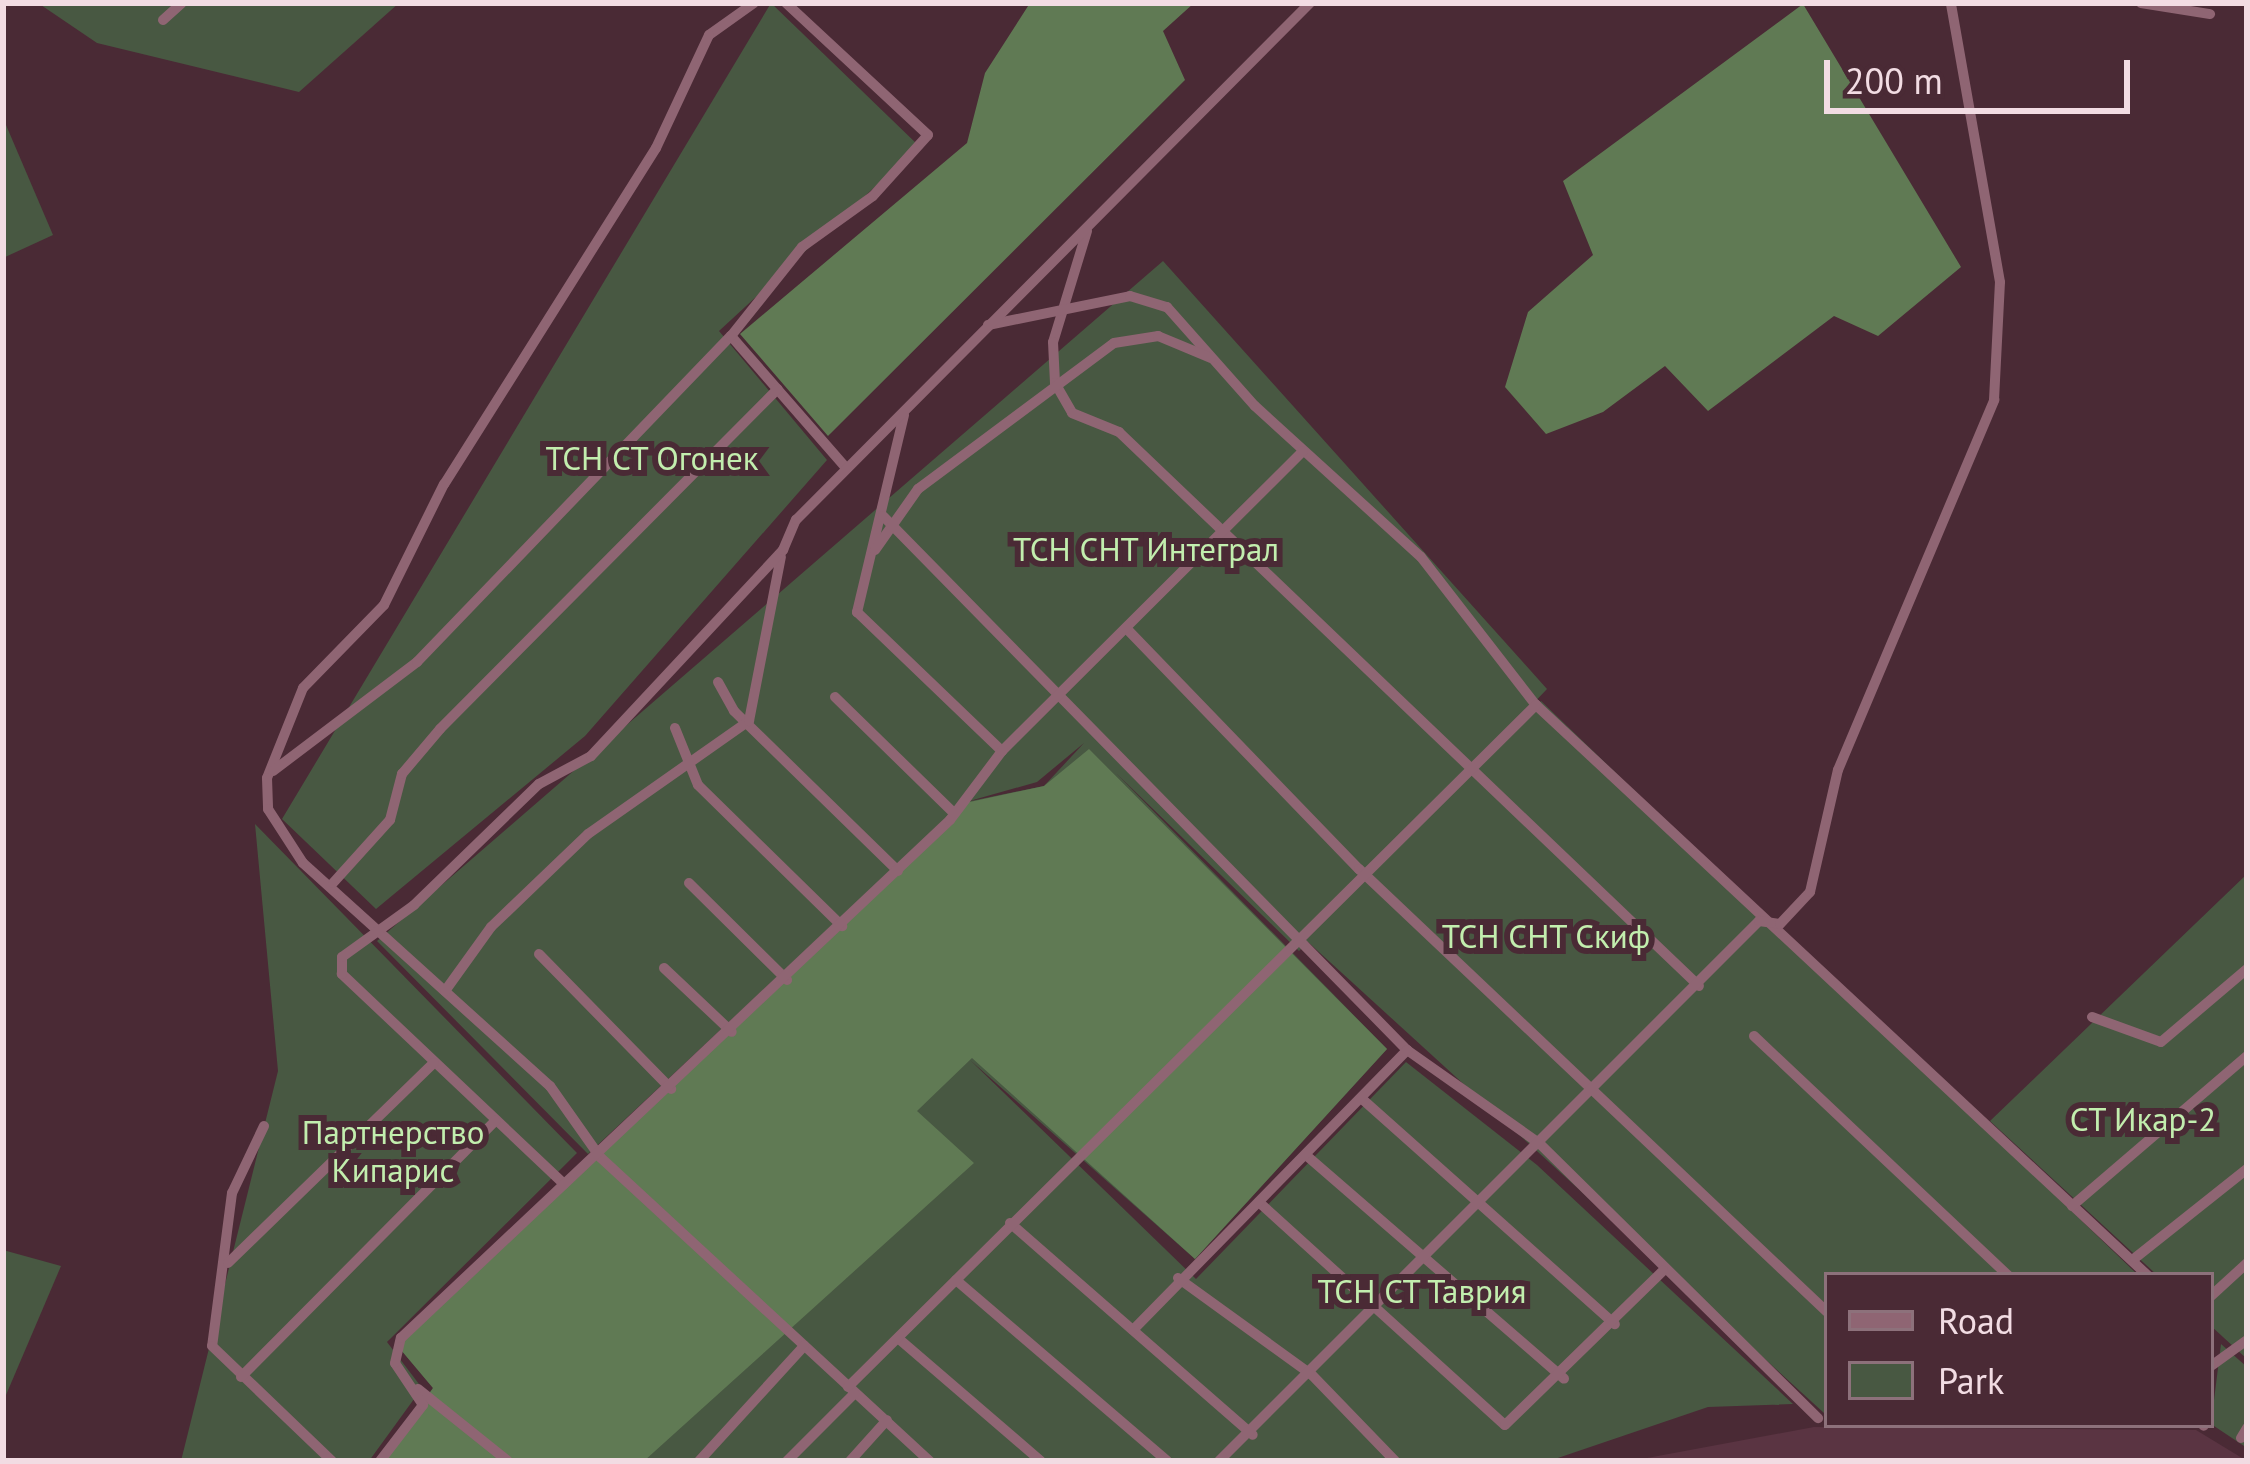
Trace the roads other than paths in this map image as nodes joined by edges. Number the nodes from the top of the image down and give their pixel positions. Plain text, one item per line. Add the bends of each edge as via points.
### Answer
1 (182, 3) edge
2 (754, 3) edge
3 (786, 3) edge
4 (1310, 3) edge
5 (1951, 3) edge
6 (2141, 3) edge
7 (2210, 14) dead end
8 (163, 20) dead end
9 (1088, 227) junction
10 (1060, 307) junction
11 (988, 325) junction
12 (731, 336) junction
13 (1219, 362) junction
14 (1055, 383) junction
15 (778, 389) junction
16 (905, 412) junction
17 (1303, 451) junction
18 (846, 468) junction
19 (883, 516) junction
20 (891, 528) junction
21 (1229, 534) junction
22 (783, 550) junction
23 (875, 550) junction
24 (1126, 628) junction
25 (718, 682) dead end
26 (835, 697) dead end
27 (1055, 701) junction
28 (1536, 705) junction
29 (749, 721) junction
30 (675, 728) dead end
31 (1002, 752) junction
32 (1474, 767) junction
33 (690, 769) junction
34 (267, 778) junction
35 (952, 811) junction
36 (1359, 869) junction
37 (898, 871) junction
38 (333, 883) junction
39 (688, 883) dead end
40 (1769, 916) junction
41 (842, 926) junction
42 (378, 931) junction
43 (1294, 936) junction
44 (538, 954) dead end
45 (664, 968) dead end
46 (2247, 969) edge
47 (787, 980) junction
48 (1699, 986) junction
49 (445, 991) junction
50 (2092, 1017) dead end
51 (731, 1032) junction
52 (1754, 1036) dead end
53 (1407, 1050) junction
54 (2247, 1056) edge
55 (434, 1063) junction
56 (671, 1089) junction
57 (1588, 1090) junction
58 (1361, 1098) junction
59 (495, 1121) junction
60 (264, 1126) dead end
61 (1539, 1143) junction
62 (1307, 1156) junction
63 (600, 1157) junction
64 (2247, 1169) edge
65 (564, 1184) junction
66 (1485, 1198) junction
67 (1262, 1204) junction
68 (2072, 1206) junction
69 (1010, 1223) junction
70 (1429, 1255) junction
71 (2135, 1258) junction
72 (2247, 1262) edge
73 (228, 1263) junction
74 (1663, 1271) junction
75 (2005, 1272) edge
76 (2145, 1272) edge
77 (1178, 1278) junction
78 (956, 1280) junction
79 (2214, 1293) edge
80 (1377, 1309) junction
81 (1824, 1309) edge
82 (1615, 1324) junction
83 (1133, 1330) junction
84 (899, 1339) junction
85 (2247, 1340) edge
86 (805, 1346) junction
87 (2214, 1364) edge
88 (1312, 1375) junction
89 (241, 1377) junction
90 (1564, 1379) junction
91 (418, 1389) junction
92 (851, 1390) junction
93 (1818, 1418) dead end
94 (887, 1420) junction
95 (1253, 1435) junction
96 (332, 1461) edge
97 (380, 1461) edge
98 (508, 1461) edge
99 (699, 1461) edge
100 (787, 1461) edge
101 (850, 1461) edge
102 (930, 1461) edge
103 (1041, 1461) edge
104 (1167, 1461) edge
105 (1219, 1461) edge
106 (1395, 1461) edge

1 - 8 street
2 - 34 street via 709,35 656,148 444,484 384,605 303,688
3 - 12 street via 928,135 873,196 802,247
4 - 9 street
5 - 40 street via 2000,282 1994,400 1838,770 1810,892 1780,925
6 - 7 street
9 - 10 street
9 - 11 street
10 - 11 street
10 - 13 street via 1156,299
10 - 14 street
11 - 16 street
12 - 15 street
12 - 34 street via 417,662
13 - 14 street via 1136,336
13 - 17 street
14 - 20 street via 918,489
14 - 21 street via 1082,423 1119,432
15 - 18 street
15 - 38 street via 440,729 402,774 390,820
16 - 18 street
16 - 19 street
17 - 21 street
17 - 28 street via 1421,557
18 - 22 street
19 - 20 street
19 - 23 street
20 - 23 street
20 - 27 street
21 - 24 street
21 - 32 street
22 - 29 street
22 - 42 street via 591,756 539,784
23 - 31 street via 860,616
24 - 27 street
24 - 36 street
25 - 29 street
26 - 35 street
27 - 31 street
27 - 43 street
28 - 32 street
28 - 40 street
29 - 33 street
29 - 37 street
30 - 33 street
31 - 35 street
32 - 36 street
32 - 48 street
33 - 41 street
33 - 49 street via 588,834 491,927
34 - 38 street via 273,831
35 - 37 street
36 - 43 street
36 - 57 street
37 - 41 street
38 - 42 street
39 - 47 street
40 - 48 street
40 - 68 street
41 - 47 street
42 - 49 street
42 - 55 street via 340,970
43 - 53 street
43 - 69 street
44 - 56 street
45 - 51 street
46 - 50 street via 2161,1042
47 - 51 street
48 - 57 street
49 - 63 street via 550,1087
51 - 56 street
52 - 75 street
53 - 58 street
53 - 61 street
54 - 68 street
55 - 59 street
55 - 73 street
56 - 63 street
57 - 61 street
57 - 81 street
58 - 62 street
58 - 66 street
59 - 65 street
59 - 89 street
60 - 73 street via 232,1193
61 - 66 street
61 - 74 street
62 - 67 street
62 - 70 street
63 - 65 street
63 - 86 street
64 - 71 street
65 - 91 street via 397,1344 395,1363
66 - 70 street
66 - 82 street
67 - 77 street
67 - 80 street
68 - 71 street
69 - 78 street
69 - 83 street
70 - 80 street
70 - 90 street
71 - 76 street
72 - 79 street
73 - 89 street via 212,1346
74 - 82 street
74 - 93 street
77 - 83 street
77 - 88 street
78 - 84 street
78 - 104 street
80 - 88 street
80 - 90 street via 1504,1425
82 - 90 street
83 - 95 street
84 - 92 street
84 - 103 street
85 - 87 street
86 - 92 street
86 - 99 street
88 - 95 street
88 - 106 street
89 - 96 street
91 - 97 street via 421,1414
91 - 98 street
92 - 94 street
92 - 100 street
94 - 101 street
94 - 102 street
95 - 105 street

